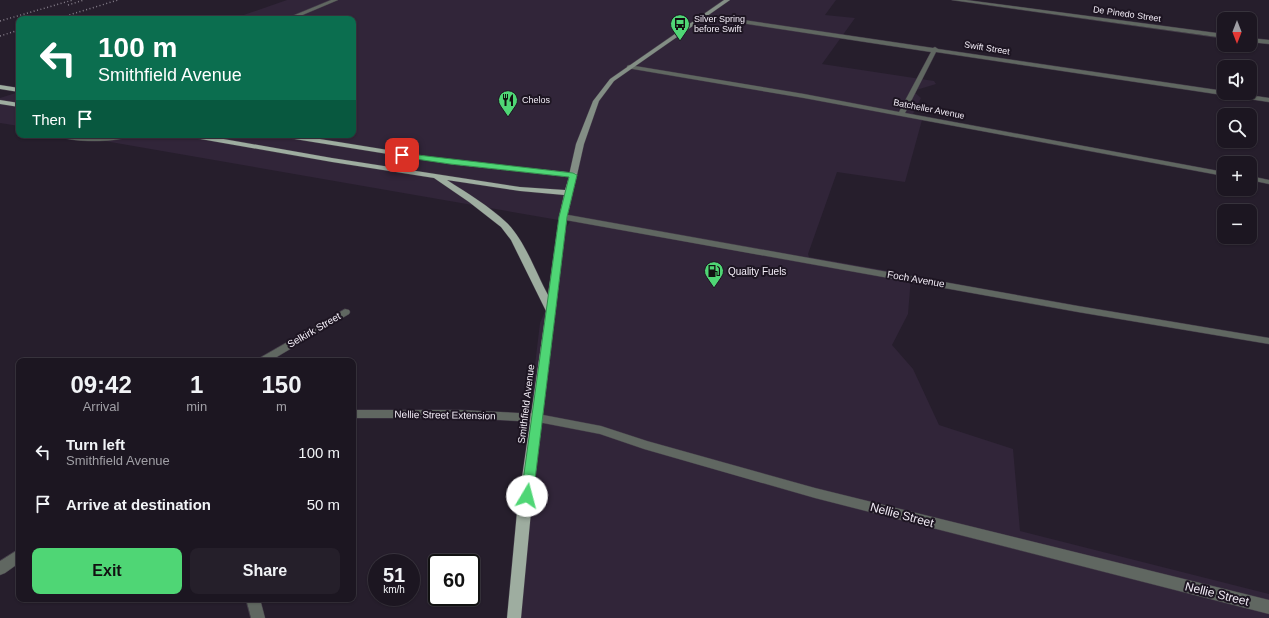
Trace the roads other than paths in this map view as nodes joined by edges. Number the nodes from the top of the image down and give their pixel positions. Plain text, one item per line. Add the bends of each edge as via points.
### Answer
1 (335, 0) edge
2 (727, 0) edge
3 (955, 0) edge
4 (295, 16) edge
5 (703, 16) junction
6 (1217, 35) edge
7 (1257, 41) edge
8 (1269, 42) edge
9 (935, 49) junction
10 (629, 67) junction
11 (0, 87) edge
12 (16, 90) edge
13 (1269, 100) edge
14 (0, 102) edge
15 (16, 105) edge
16 (901, 114) junction
17 (71, 138) edge
18 (90, 138) edge
19 (90, 138) edge
20 (108, 138) edge
21 (206, 138) edge
22 (299, 138) edge
23 (1217, 173) edge
24 (573, 175) junction
25 (434, 176) junction
26 (1257, 179) edge
27 (1269, 182) edge
28 (568, 193) junction
29 (563, 217) junction
30 (345, 312) dead end
31 (551, 312) junction
32 (1269, 341) edge
33 (267, 358) edge
34 (356, 414) edge
35 (538, 418) junction
36 (16, 557) edge
37 (0, 569) edge
38 (254, 602) edge
39 (1269, 607) edge
40 (258, 618) edge
41 (514, 618) edge

1 - 4 street
2 - 5 main road
3 - 6 street, De Pinedo Street
5 - 9 street, Swift Street
5 - 10 main road
7 - 8 street
9 - 13 street, Swift Street
9 - 16 street
10 - 16 street, Batcheller Avenue
10 - 24 main road via 612,80 596,101 580,144
11 - 12 main road
14 - 15 main road
16 - 23 street, Batcheller Avenue
17 - 18 street
19 - 20 street
21 - 25 main road
22 - 24 main road via 450,162
24 - 28 main road, Smithfield Avenue
25 - 28 main road via 520,189
25 - 31 main road via 472,200 504,225 515,239
26 - 27 street
28 - 29 main road, Smithfield Avenue
29 - 31 main road, Smithfield Avenue
29 - 32 street, Foch Avenue
30 - 33 street, Selkirk Street
31 - 35 main road, Smithfield Avenue
34 - 35 street, Nellie Street Extension via 460,414
35 - 39 street, Nellie Street via 601,430 644,445 807,491
35 - 41 main road, Smithfield Avenue via 524,512
36 - 37 street
38 - 40 street

